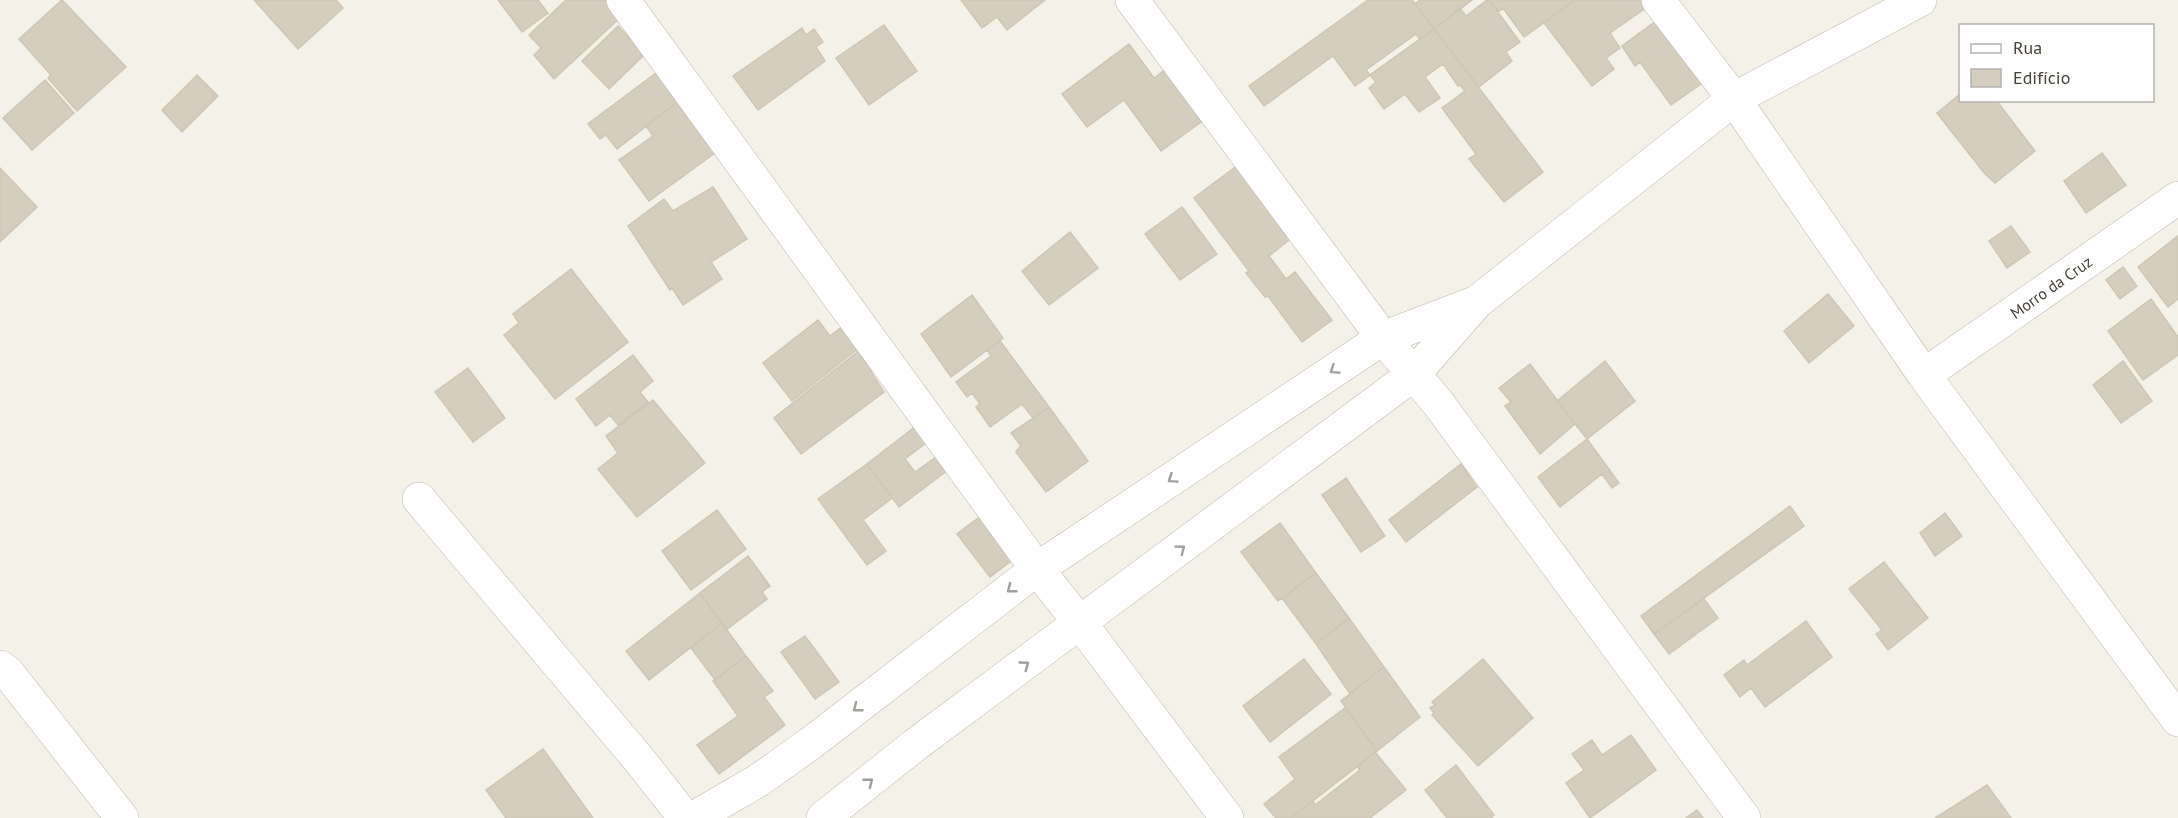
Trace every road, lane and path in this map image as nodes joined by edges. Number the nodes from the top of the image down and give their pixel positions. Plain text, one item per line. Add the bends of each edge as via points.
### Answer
1 (623, 0) edge
2 (1132, 0) edge
3 (1658, 0) edge
4 (1920, 0) edge
5 (1734, 99) junction
6 (2178, 198) edge
7 (1477, 302) junction
8 (1383, 338) junction
9 (1414, 374) junction
10 (1924, 375) junction
11 (419, 499) dead end
12 (1037, 569) junction
13 (1081, 624) junction
14 (0, 667) edge
15 (2178, 720) edge
16 (122, 818) edge
17 (685, 818) edge
18 (694, 818) edge
19 (823, 818) edge
20 (1227, 818) edge
21 (1744, 818) edge

1 - 12 street
2 - 8 street
3 - 5 street
4 - 5 street
5 - 7 street
5 - 10 street
6 - 10 street, Morro da Cruz
7 - 8 street
7 - 9 street
8 - 9 street
8 -> 12 street
13 -> 9 street
9 - 21 street
10 - 15 street
11 - 17 street
12 - 13 street
12 -> 18 street via 759,780
19 -> 13 street via 915,745
13 - 20 street
14 - 16 street

